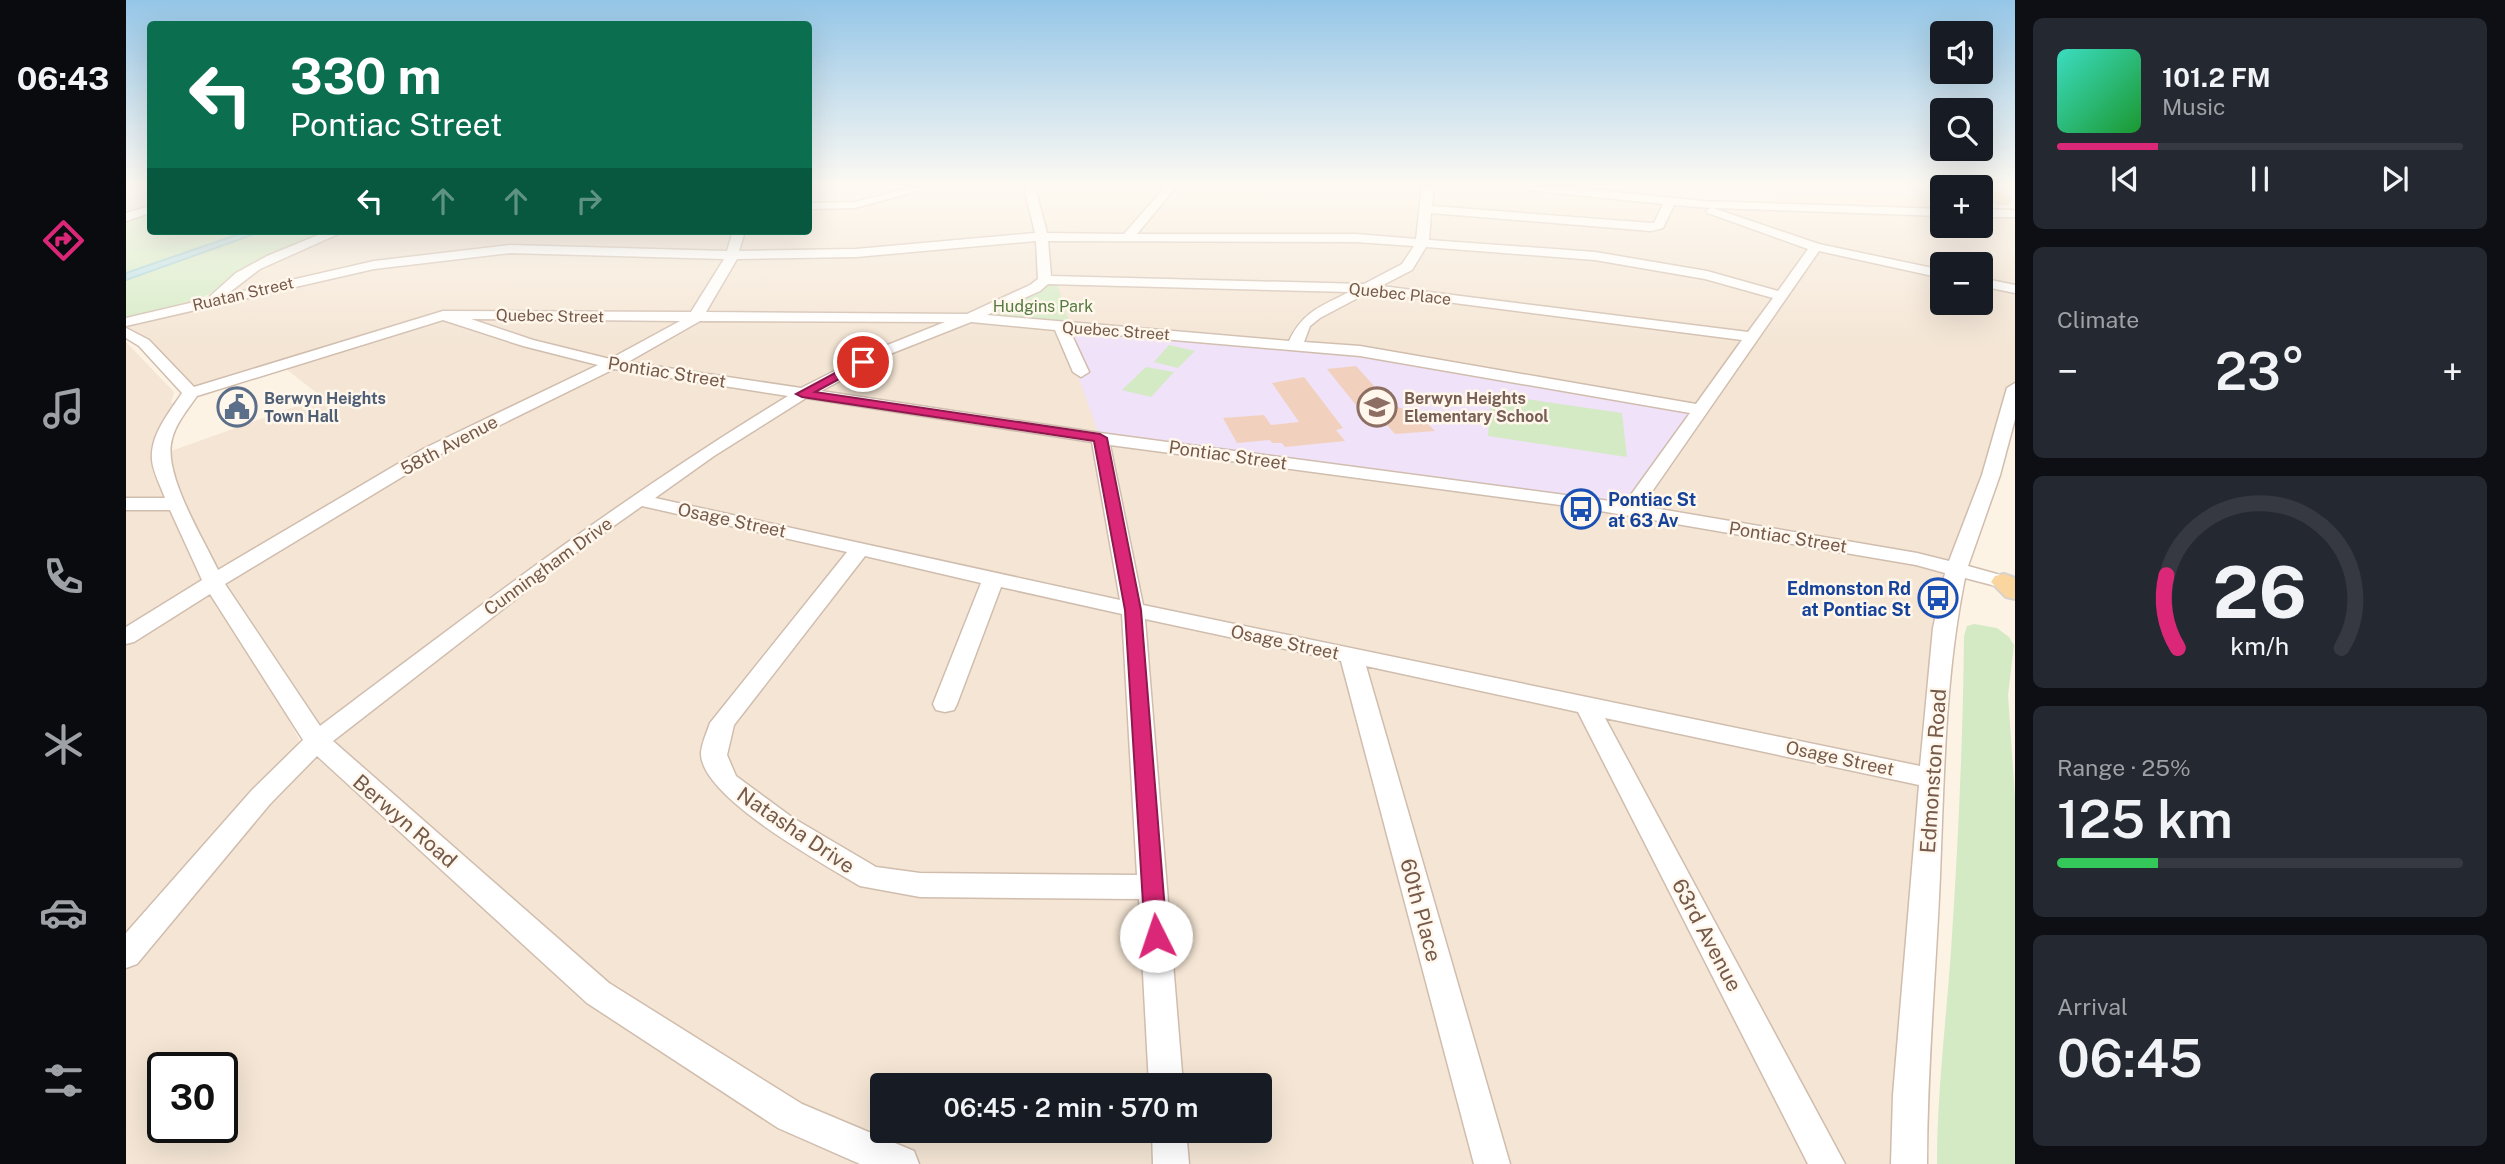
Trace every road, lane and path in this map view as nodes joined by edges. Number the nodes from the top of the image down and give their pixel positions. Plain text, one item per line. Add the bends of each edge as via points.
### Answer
1 (316, 241) edge
2 (736, 241) edge
3 (996, 241) edge
4 (1042, 241) edge
5 (1400, 241) edge
6 (1800, 241) edge
7 (1422, 243) junction
8 (1816, 247) junction
9 (732, 255) junction
10 (1930, 271) edge
11 (1045, 280) junction
12 (1993, 284) edge
13 (1366, 288) junction
14 (2015, 289) edge
15 (1782, 296) junction
16 (213, 301) junction
17 (443, 315) junction
18 (695, 318) junction
19 (969, 318) junction
20 (126, 322) edge
21 (1061, 327) junction
22 (126, 332) edge
23 (1752, 337) junction
24 (1295, 344) junction
25 (612, 364) junction
26 (1081, 372) dead end
27 (2015, 388) edge
28 (191, 393) junction
29 (802, 394) junction
30 (1700, 410) junction
31 (1100, 438) junction
32 (639, 500) junction
33 (126, 504) edge
34 (177, 504) junction
35 (1629, 511) junction
36 (861, 548) junction
37 (1961, 558) junction
38 (993, 579) junction
39 (214, 582) junction
40 (2009, 584) edge
41 (1133, 610) junction
42 (126, 637) edge
43 (1351, 655) junction
44 (945, 704) dead end
45 (1587, 706) junction
46 (317, 741) junction
47 (1934, 778) junction
48 (1153, 887) junction
49 (126, 955) edge
50 (1165, 1073) edge
51 (1170, 1143) edge
52 (901, 1164) edge
53 (1171, 1164) edge
54 (1492, 1164) edge
55 (1827, 1164) edge
56 (1909, 1164) edge

1 - 16 street via 254,269
2 - 9 street
3 - 9 street, Ruatan Street via 881,252
4 - 11 street
5 - 7 street, Ruatan Street
6 - 8 street
7 - 13 street via 1403,270
7 - 15 street, Ruatan Street via 1616,258 1707,275
8 - 10 street
8 - 15 street
9 - 16 street, Ruatan Street via 510,248 374,265
9 - 18 street
11 - 13 street, Quebec Place
11 - 19 street, Cunningham Drive
12 - 14 street
13 - 23 street, Quebec Place
13 - 24 street via 1309,319
15 - 23 street
16 - 20 street, Ruatan Street
17 - 18 street, Quebec Street
17 - 25 street, Pontiac Street
17 - 28 street, Quebec Street
18 - 19 street, Quebec Street
18 - 25 street, 58th Avenue
19 - 21 street, Quebec Street
19 - 29 street, Cunningham Drive via 885,351
21 - 24 street, Quebec Street
21 - 26 street
22 - 28 street via 145,343
23 - 30 street
24 - 30 street, Quebec Street via 1370,352
25 - 29 street, Pontiac Street
25 - 39 street, 58th Avenue via 429,453
27 - 37 street, Edmonston Road
28 - 34 street, Berwyn Road via 160,448
29 - 31 street, Pontiac Street
29 - 32 street, Cunningham Drive
30 - 35 street
31 - 35 street, Pontiac Street
31 - 41 street
32 - 36 street, Osage Street
32 - 46 street, Cunningham Drive
33 - 34 street
34 - 39 street, Berwyn Road
35 - 37 street, Pontiac Street
36 - 38 street, Osage Street
36 - 48 street, Natasha Drive via 722,723 714,755 727,783 848,867 882,882
37 - 40 street, Pontiac Street
37 - 47 street, Edmonston Road via 1944,628
38 - 41 street, Osage Street
38 - 44 street
39 - 42 street, 58th Avenue
39 - 46 street, Berwyn Road
41 - 43 street, Osage Street
41 - 48 street
43 - 45 street, Osage Street
43 - 54 street, 60th Place
45 - 47 street, Osage Street
45 - 55 street, 63rd Avenue
46 - 49 street, Cunningham Drive via 261,797
46 - 52 street, Berwyn Road via 598,993 790,1116
47 - 56 street, Edmonston Road via 1928,813
48 - 50 street
51 - 53 street

